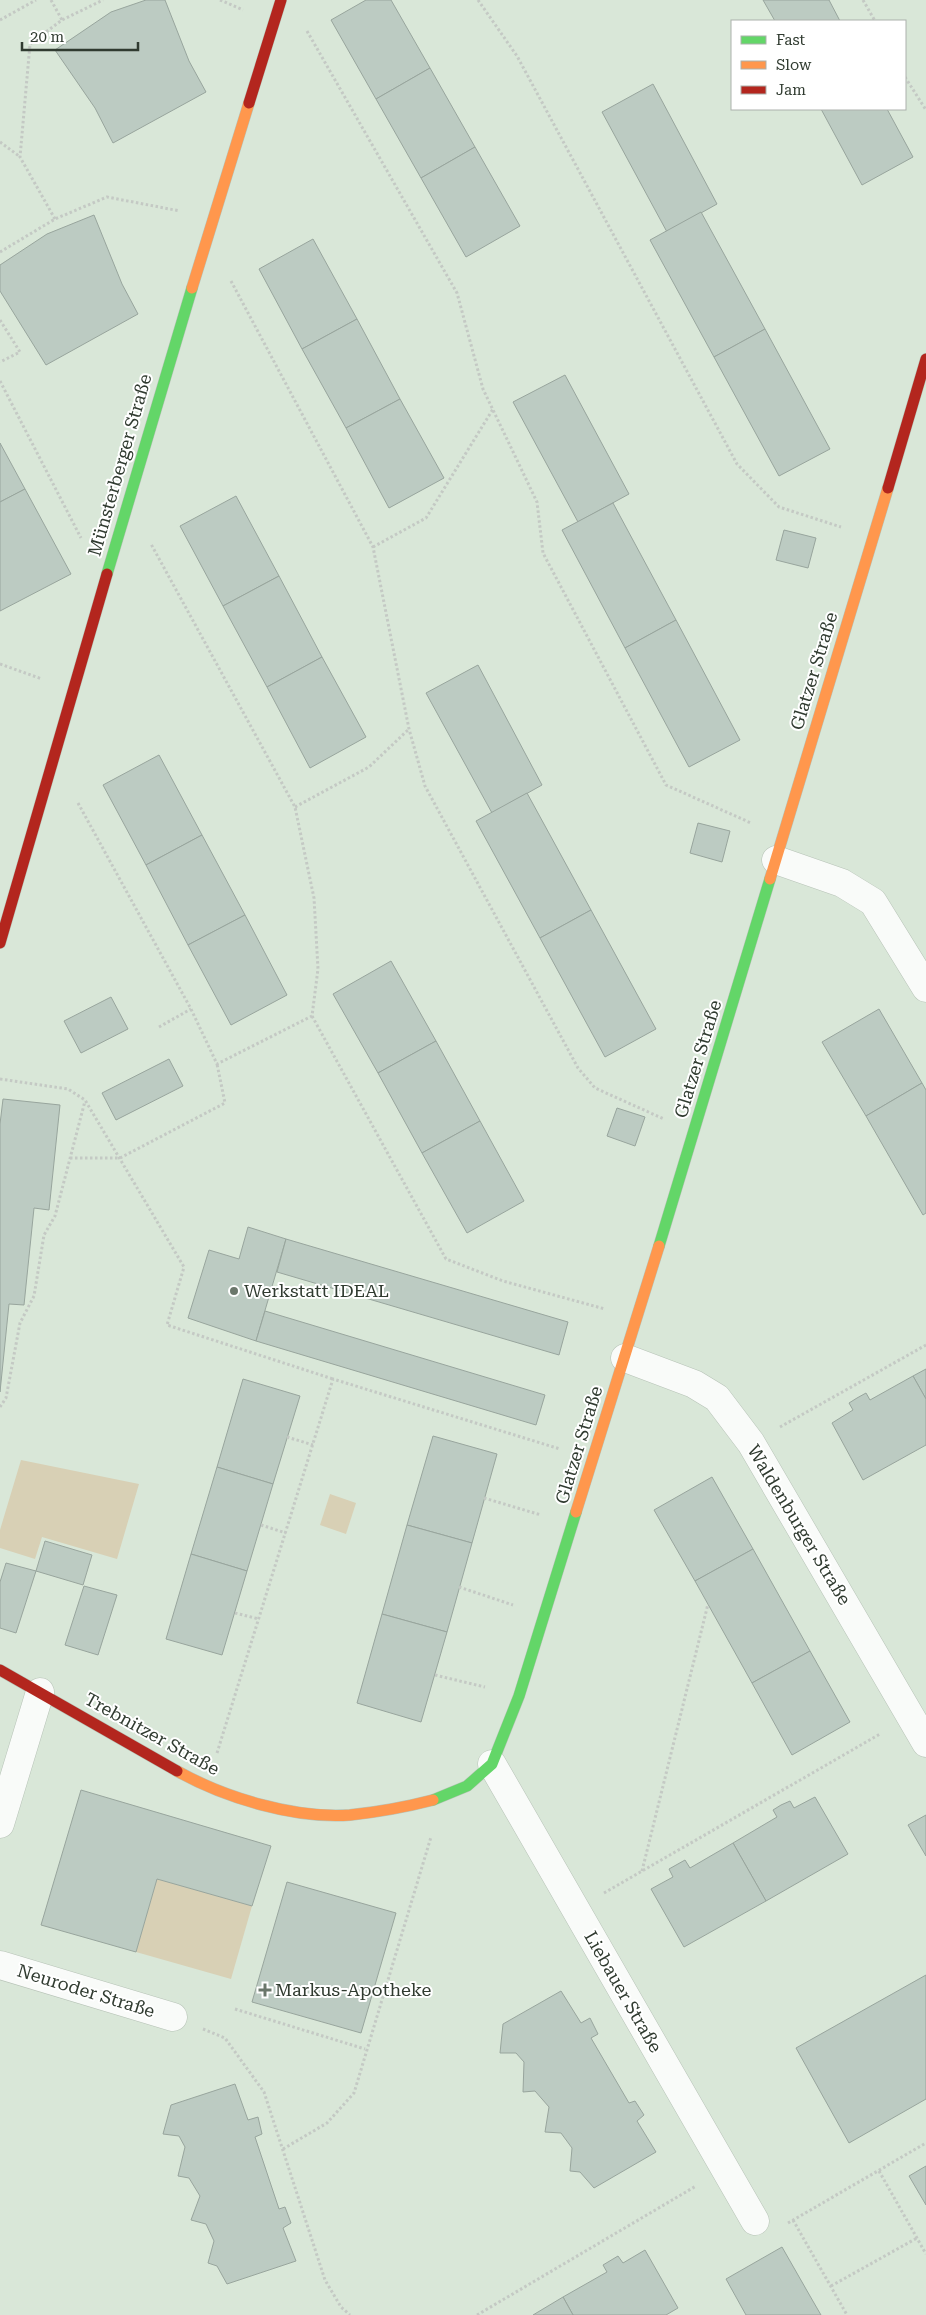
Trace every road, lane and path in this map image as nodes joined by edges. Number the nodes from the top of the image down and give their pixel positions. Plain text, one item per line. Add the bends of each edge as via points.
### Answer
1 (36, 0) edge
2 (51, 0) edge
3 (103, 0) edge
4 (281, 0) edge
5 (478, 0) edge
6 (863, 0) edge
7 (0, 20) edge
8 (62, 20) junction
9 (873, 20) edge
10 (304, 26) dead end
11 (906, 79) edge
12 (926, 110) edge
13 (0, 142) edge
14 (20, 156) junction
15 (55, 219) junction
16 (207, 236) junction
17 (0, 252) edge
18 (0, 320) edge
19 (926, 360) edge
20 (0, 362) edge
21 (0, 381) edge
22 (493, 408) junction
23 (127, 500) junction
24 (871, 540) junction
25 (373, 547) junction
26 (104, 583) junction
27 (0, 664) edge
28 (74, 690) junction
29 (409, 729) junction
30 (54, 761) junction
31 (295, 807) junction
32 (779, 848) junction
33 (0, 943) edge
34 (926, 988) edge
35 (191, 1009) junction
36 (312, 1016) junction
37 (159, 1027) dead end
38 (217, 1064) junction
39 (0, 1079) edge
40 (85, 1100) junction
41 (695, 1132) junction
42 (70, 1158) junction
43 (120, 1158) junction
44 (637, 1318) junction
45 (926, 1345) edge
46 (624, 1358) junction
47 (333, 1379) junction
48 (0, 1407) edge
49 (287, 1437) dead end
50 (751, 1443) junction
51 (313, 1444) junction
52 (593, 1459) junction
53 (484, 1498) dead end
54 (261, 1525) dead end
55 (572, 1525) junction
56 (286, 1533) junction
57 (459, 1587) dead end
58 (708, 1604) dead end
59 (235, 1612) dead end
60 (545, 1615) junction
61 (259, 1619) junction
62 (0, 1670) edge
63 (435, 1675) dead end
64 (40, 1692) junction
65 (519, 1696) junction
66 (910, 1716) junction
67 (926, 1743) edge
68 (492, 1764) junction
69 (206, 1787) junction
70 (443, 1798) junction
71 (0, 1824) edge
72 (642, 1872) junction
73 (575, 1909) junction
74 (0, 1965) edge
75 (235, 2009) dead end
76 (173, 2017) joint
77 (366, 2049) junction
78 (926, 2143) edge
79 (283, 2149) junction
80 (725, 2169) junction
81 (878, 2171) junction
82 (755, 2220) joint
83 (793, 2220) junction
84 (917, 2238) junction
85 (926, 2254) edge
86 (831, 2286) junction
87 (350, 2315) edge
88 (477, 2315) edge
89 (847, 2315) edge

1 - 7 path
2 - 8 path
3 - 8 path
4 - 16 street, Münsterberger Straße
5 - 24 path via 517,56 737,464 780,506
6 - 9 path
8 - 14 path via 30,44
10 - 22 path via 457,293 483,389
11 - 12 path
13 - 14 path
14 - 15 path
15 - 16 path via 107,197 195,214
15 - 17 path
16 - 23 street, Münsterberger Straße
16 - 25 path
18 - 20 path via 20,352
19 - 24 street, Glatzer Straße
21 - 26 path
22 - 25 path via 426,518
22 - 32 path via 538,502 543,553 666,785
23 - 26 street, Münsterberger Straße
23 - 31 path
24 - 32 street, Glatzer Straße
25 - 29 path
26 - 28 street, Münsterberger Straße
27 - 28 path
28 - 30 street, Münsterberger Straße
29 - 31 path via 369,767
29 - 41 path via 425,786 578,1068 595,1088
30 - 33 street, Münsterberger Straße
30 - 35 path
31 - 36 path via 314,898 318,969
32 - 34 street via 873,902
32 - 41 street, Glatzer Straße
35 - 37 path
35 - 38 path
36 - 38 path
36 - 44 path via 446,1260 503,1281
38 - 43 path via 225,1103
39 - 40 path via 68,1089
40 - 42 path
40 - 43 path
41 - 44 street, Glatzer Straße
42 - 43 path
42 - 48 path via 55,1216 44,1235 34,1296 20,1322 6,1398
43 - 47 path via 184,1267 167,1325
44 - 46 street, Glatzer Straße
45 - 50 path
46 - 50 street, Waldenburger Straße via 694,1384 717,1398
46 - 52 street, Glatzer Straße
47 - 51 path
47 - 52 path
49 - 51 path
50 - 66 street, Waldenburger Straße
51 - 56 path
52 - 55 street, Glatzer Straße
53 - 55 path
54 - 56 path
55 - 60 street, Glatzer Straße
56 - 61 path
57 - 60 path
58 - 72 path
59 - 61 path
60 - 65 street, Glatzer Straße
61 - 69 path
62 - 64 street, Trebnitzer Straße
63 - 65 path
64 - 69 street, Trebnitzer Straße
64 - 71 street
65 - 68 street, Glatzer Straße
66 - 67 street, Waldenburger Straße
66 - 72 path
68 - 70 street, Trebnitzer Straße via 467,1786
68 - 73 street, Liebauer Straße
69 - 70 street, Trebnitzer Straße via 292,1812 348,1815 402,1808
70 - 77 path
72 - 73 path
73 - 80 street, Liebauer Straße
74 - 76 street, Neuroder Straße
75 - 77 path
76 - 79 path via 225,2038 264,2092
77 - 79 path via 354,2093 327,2123
78 - 81 path
79 - 87 path via 325,2280 341,2307
80 - 82 street, Liebauer Straße
80 - 88 path
81 - 83 path
81 - 84 path
82 - 83 path via 764,2236
83 - 86 path
84 - 85 path
84 - 86 path
86 - 89 path

